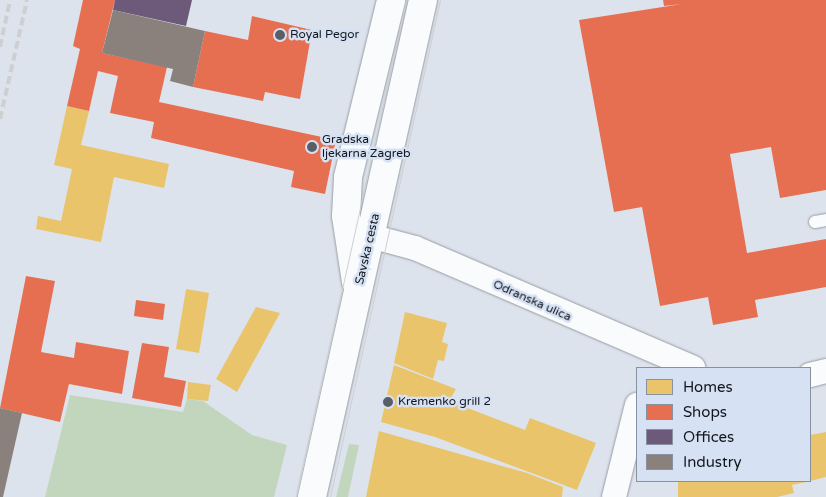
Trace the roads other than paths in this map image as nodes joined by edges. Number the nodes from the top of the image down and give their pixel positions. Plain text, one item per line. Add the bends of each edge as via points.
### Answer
1 (391, 0) edge
2 (423, 0) edge
3 (370, 236) junction
4 (358, 294) junction
5 (649, 361) edge
6 (687, 367) edge
7 (826, 371) edge
8 (811, 375) edge
9 (636, 409) edge
10 (312, 497) edge
11 (614, 497) edge

1 - 4 main road via 348,177 346,216
2 - 3 main road, Savska cesta
3 - 4 main road, Savska cesta
3 - 5 street, Odranska ulica via 415,248
4 - 10 main road, Savska cesta
5 - 6 street, Odranska ulica
7 - 8 street
9 - 11 street

